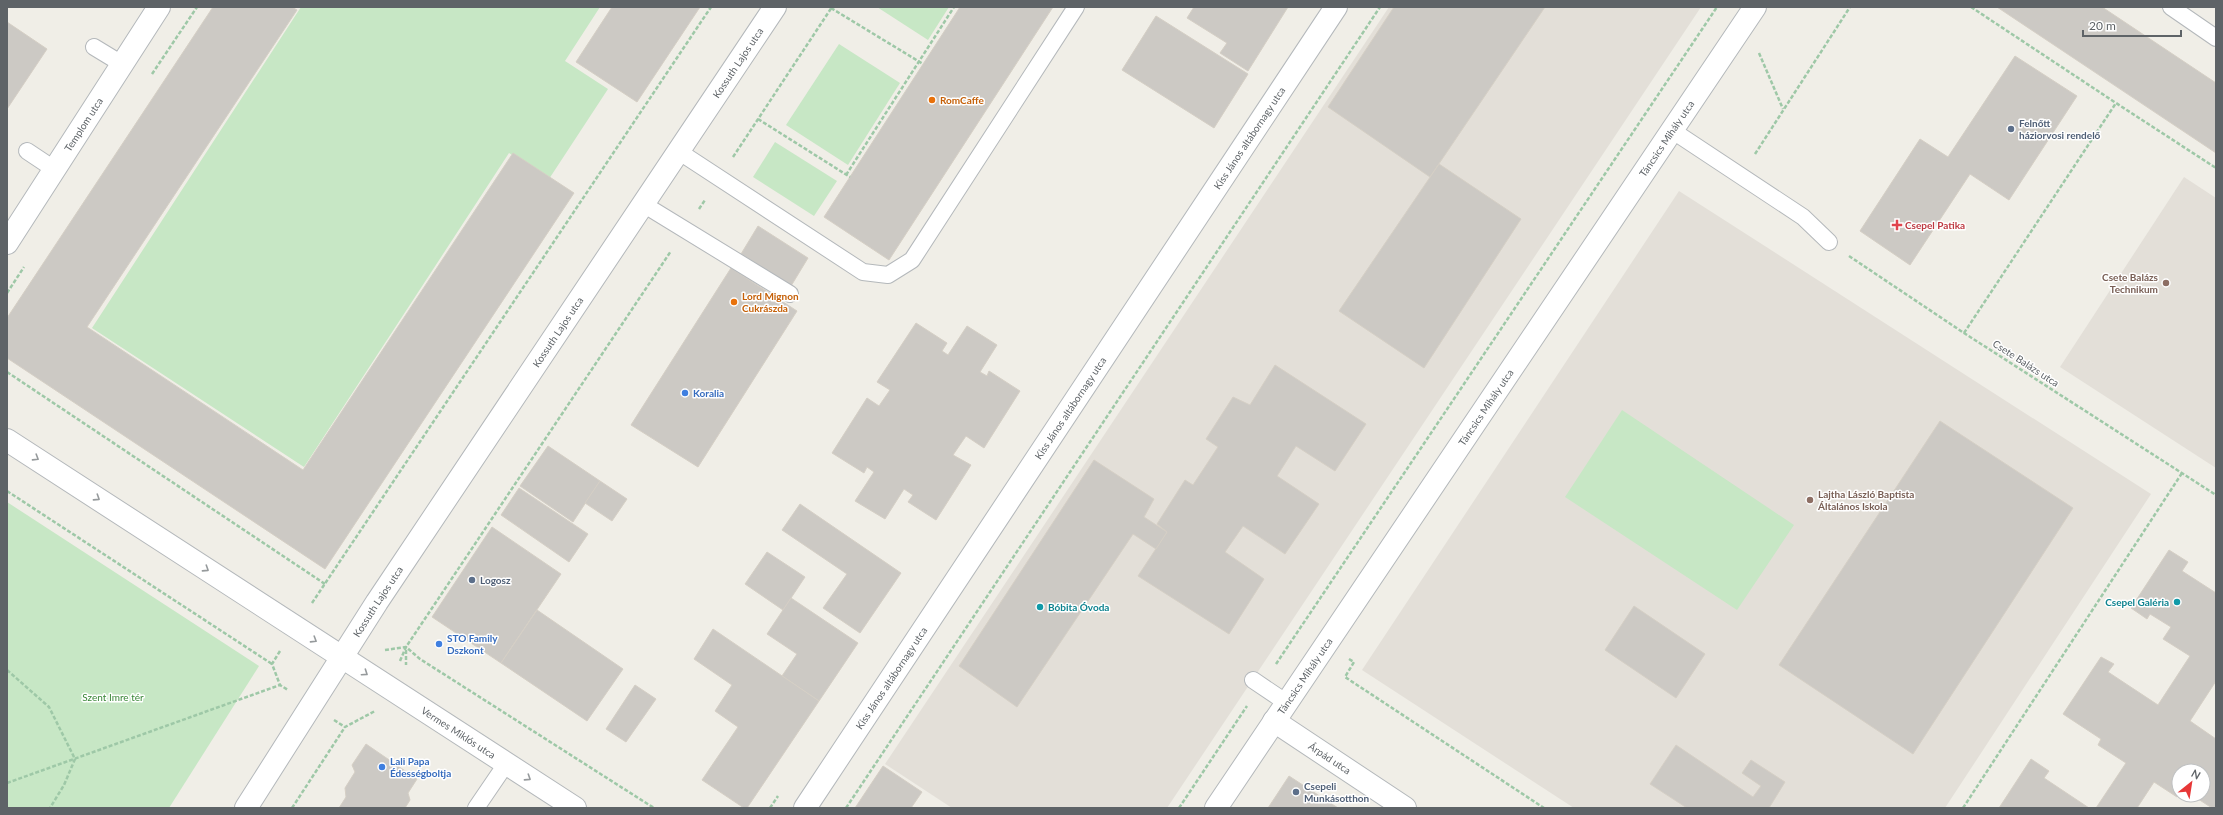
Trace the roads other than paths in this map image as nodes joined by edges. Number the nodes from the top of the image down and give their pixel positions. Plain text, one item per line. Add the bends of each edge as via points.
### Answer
1 (159, 7) edge
2 (775, 7) edge
3 (1076, 7) edge
4 (1336, 7) edge
5 (1755, 7) edge
6 (2171, 7) edge
7 (2216, 38) edge
8 (94, 47) dead end
9 (122, 64) junction
10 (1673, 130) junction
11 (678, 151) junction
12 (28, 152) dead end
13 (54, 170) junction
14 (643, 204) junction
15 (1829, 242) road end
16 (7, 243) edge
17 (790, 294) dead end
18 (7, 440) edge
19 (342, 657) junction
20 (1257, 683) road end
21 (1287, 703) junction
22 (1274, 721) junction
23 (506, 764) junction
24 (246, 808) edge
25 (476, 808) edge
26 (576, 808) edge
27 (805, 808) edge
28 (1216, 808) edge
29 (1406, 808) edge

1 - 9 street, Templom utca
2 - 11 street, Kossuth Lajos utca
3 - 11 lane via 912,260 888,275 863,272
4 - 27 street, Kiss János altábornagy utca
5 - 10 street, Táncsics Mihály utca
6 - 7 lane
8 - 9 lane
9 - 13 street, Templom utca
10 - 15 lane via 1803,217
10 - 21 street, Táncsics Mihály utca
11 - 14 street, Kossuth Lajos utca
12 - 13 lane
13 - 16 street, Templom utca
14 - 17 lane
14 - 19 street, Kossuth Lajos utca
18 -> 19 street
19 -> 23 street, Vermes Miklós utca
19 - 24 street
20 - 21 lane
21 - 22 street, Táncsics Mihály utca
22 - 28 street, Táncsics Mihály utca
22 - 29 street, Árpád utca
23 - 25 lane
23 -> 26 street, Vermes Miklós utca

